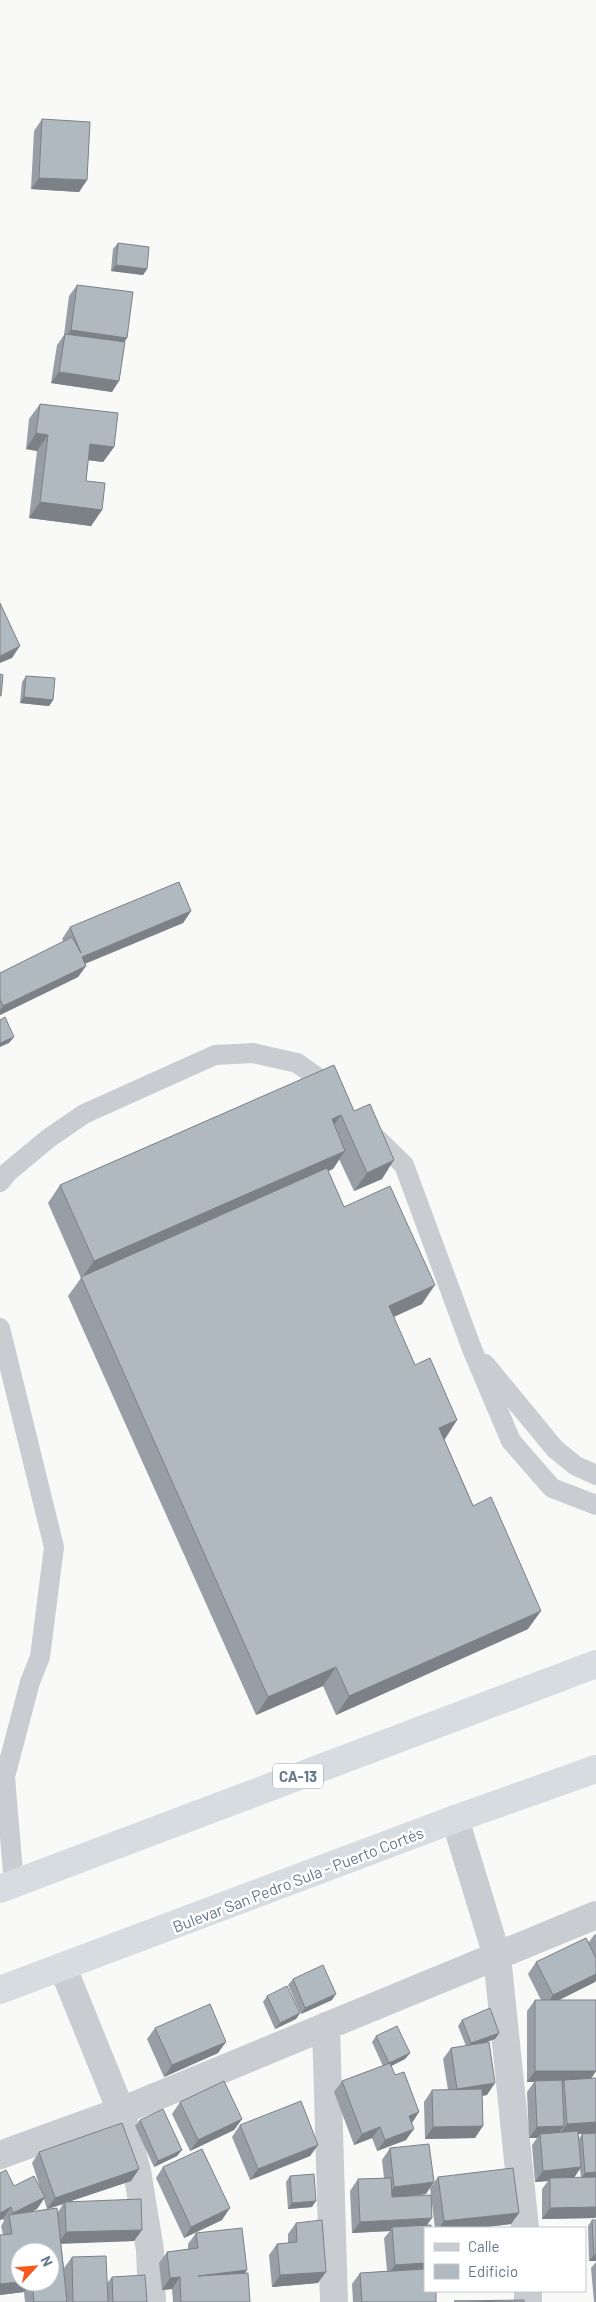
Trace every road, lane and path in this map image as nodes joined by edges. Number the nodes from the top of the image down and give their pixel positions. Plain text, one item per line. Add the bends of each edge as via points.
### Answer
1 (0, 1182) edge
2 (0, 1328) edge
3 (472, 1349) junction
4 (596, 1475) edge
5 (596, 1506) edge
6 (596, 1664) edge
7 (596, 1769) edge
8 (455, 1819) junction
9 (7, 1886) edge
10 (596, 1915) edge
11 (497, 1956) junction
12 (63, 1968) junction
13 (0, 1990) edge
14 (326, 2026) junction
15 (121, 2111) junction
16 (0, 2156) edge
17 (525, 2227) edge
18 (152, 2302) edge
19 (334, 2302) edge

1 - 3 lane via 49,1138 84,1114 215,1055 253,1053 297,1063 334,1089 404,1165
2 - 9 lane via 54,1547 40,1657 30,1682 5,1777
3 - 4 lane via 555,1450 576,1466
3 - 5 lane via 510,1440 552,1488
6 - 9 highway, CA-13
7 - 8 highway, Bulevar San Pedro Sula - Puerto Cortés
8 - 11 street
8 - 12 highway, Bulevar San Pedro Sula - Puerto Cortés
10 - 11 street
11 - 14 street
11 - 17 street
12 - 13 highway, Bulevar San Pedro Sula - Puerto Cortés
12 - 15 street
14 - 15 street
14 - 19 street
15 - 16 street
15 - 18 street via 136,2170 148,2241

